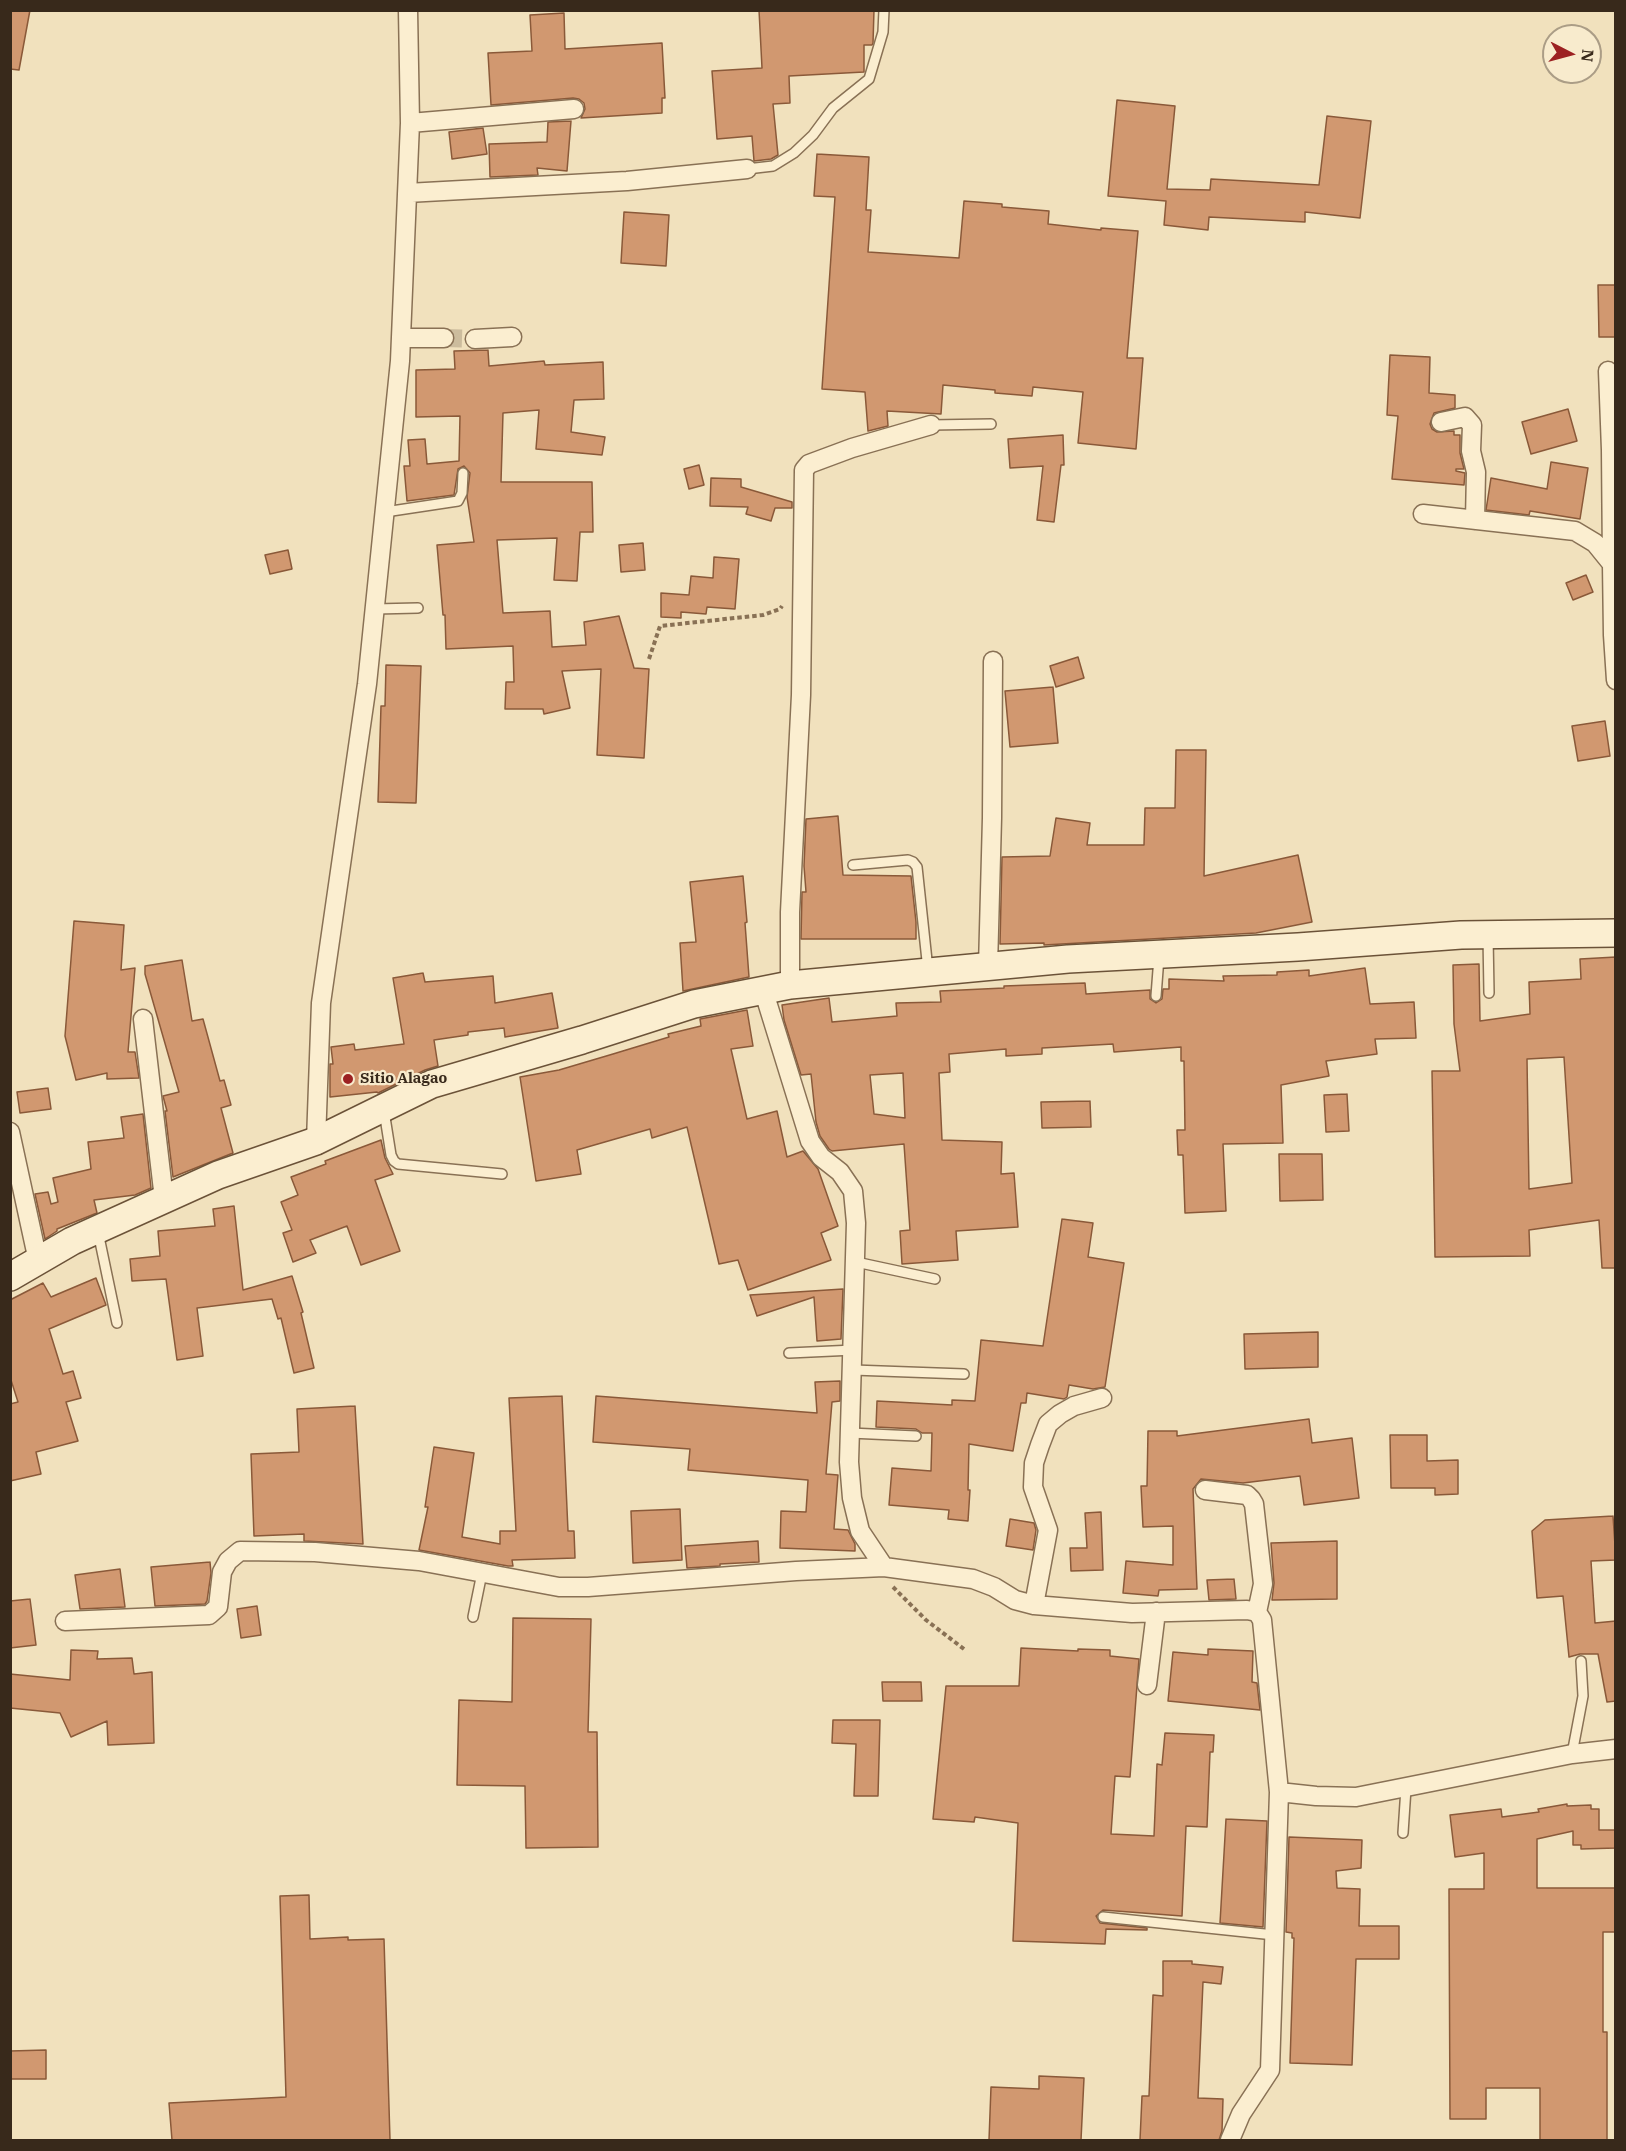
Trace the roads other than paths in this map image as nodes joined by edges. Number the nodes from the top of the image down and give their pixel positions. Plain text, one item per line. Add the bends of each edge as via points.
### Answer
1 (408, 10) edge
2 (884, 10) edge
3 (574, 109) dead end
4 (410, 123) junction
5 (747, 169) joint
6 (407, 193) junction
7 (512, 337) dead end
8 (401, 338) junction
9 (444, 338) tunnel mouth
10 (475, 339) tunnel mouth
11 (1608, 371) dead end
12 (1441, 423) dead end
13 (991, 424) dead end
14 (931, 425) joint
15 (1613, 450) edge
16 (463, 473) dead end
17 (385, 512) junction
18 (1423, 514) dead end
19 (1475, 520) junction
20 (1612, 564) junction
21 (418, 608) dead end
22 (375, 609) junction
23 (993, 661) dead end
24 (1616, 680) edge
25 (853, 865) dead end
26 (1616, 933) edge
27 (1488, 934) junction
28 (1160, 954) junction
29 (988, 967) junction
30 (929, 972) junction
31 (790, 985) junction
32 (763, 989) junction
33 (1489, 993) dead end
34 (1156, 996) dead end
35 (143, 1019) dead end
36 (384, 1108) junction
37 (10, 1132) edge
38 (316, 1141) junction
39 (501, 1174) dead end
40 (164, 1199) junction
41 (97, 1229) junction
42 (38, 1261) junction
43 (856, 1262) junction
44 (10, 1277) edge
45 (935, 1279) dead end
46 (117, 1323) dead end
47 (854, 1350) junction
48 (789, 1353) dead end
49 (853, 1370) junction
50 (964, 1374) dead end
51 (1102, 1398) dead end
52 (850, 1433) junction
53 (916, 1436) dead end
54 (1205, 1490) dead end
55 (884, 1567) junction
56 (482, 1573) junction
57 (1034, 1605) junction
58 (1156, 1612) junction
59 (1257, 1612) junction
60 (473, 1617) dead end
61 (65, 1621) dead end
62 (1581, 1660) dead end
63 (1147, 1685) dead end
64 (1616, 1749) edge
65 (1572, 1754) junction
66 (1406, 1788) junction
67 (1279, 1792) junction
68 (1403, 1833) dead end
69 (1103, 1917) dead end
70 (1274, 1935) junction
71 (1230, 2140) edge

1 - 4 street
2 - 5 lane via 883,32 869,79 833,108 794,153 773,166
3 - 4 street
4 - 6 street
5 - 6 street via 627,181
6 - 8 street
7 - 10 street
8 - 9 street
8 - 17 street
11 - 15 street
12 - 19 street via 1465,417 1472,425
13 - 14 lane
14 - 31 street via 852,448 809,464 804,470 801,695
15 - 20 street
16 - 17 lane via 458,501
17 - 22 street
18 - 19 street
19 - 20 street via 1575,531 1595,543
20 - 24 street
21 - 22 lane
22 - 38 street via 321,1002
23 - 29 street
25 - 30 lane via 908,860 917,867
26 - 27 street
27 - 28 street
27 - 33 lane
28 - 29 street
28 - 34 lane
29 - 30 street
30 - 31 street
31 - 32 street
32 - 36 street via 694,1004 432,1084
32 - 43 street via 810,1141 853,1191
35 - 40 street
36 - 38 street
36 - 39 lane via 391,1155 398,1164
37 - 42 street
38 - 40 street via 218,1175
40 - 41 street
41 - 42 street
41 - 46 lane
42 - 44 street
43 - 45 lane
43 - 47 street
47 - 48 lane
47 - 49 street
49 - 50 lane
49 - 52 street
51 - 57 street via 1074,1406 1048,1424 1034,1462 1034,1488 1048,1530
52 - 53 lane
52 - 55 street via 852,1498 860,1531
54 - 59 street via 1246,1496 1254,1504 1263,1584
55 - 56 street via 569,1587
55 - 57 street via 973,1579
56 - 60 lane
56 - 61 street via 419,1561 315,1552 240,1551 222,1572 218,1607 209,1615
57 - 58 street
58 - 59 street
58 - 63 street
59 - 67 street via 1262,1620
62 - 65 lane via 1582,1711
64 - 65 street
65 - 66 street
66 - 67 street via 1356,1797
66 - 68 lane
67 - 70 street
69 - 70 lane
70 - 71 street via 1270,2070

